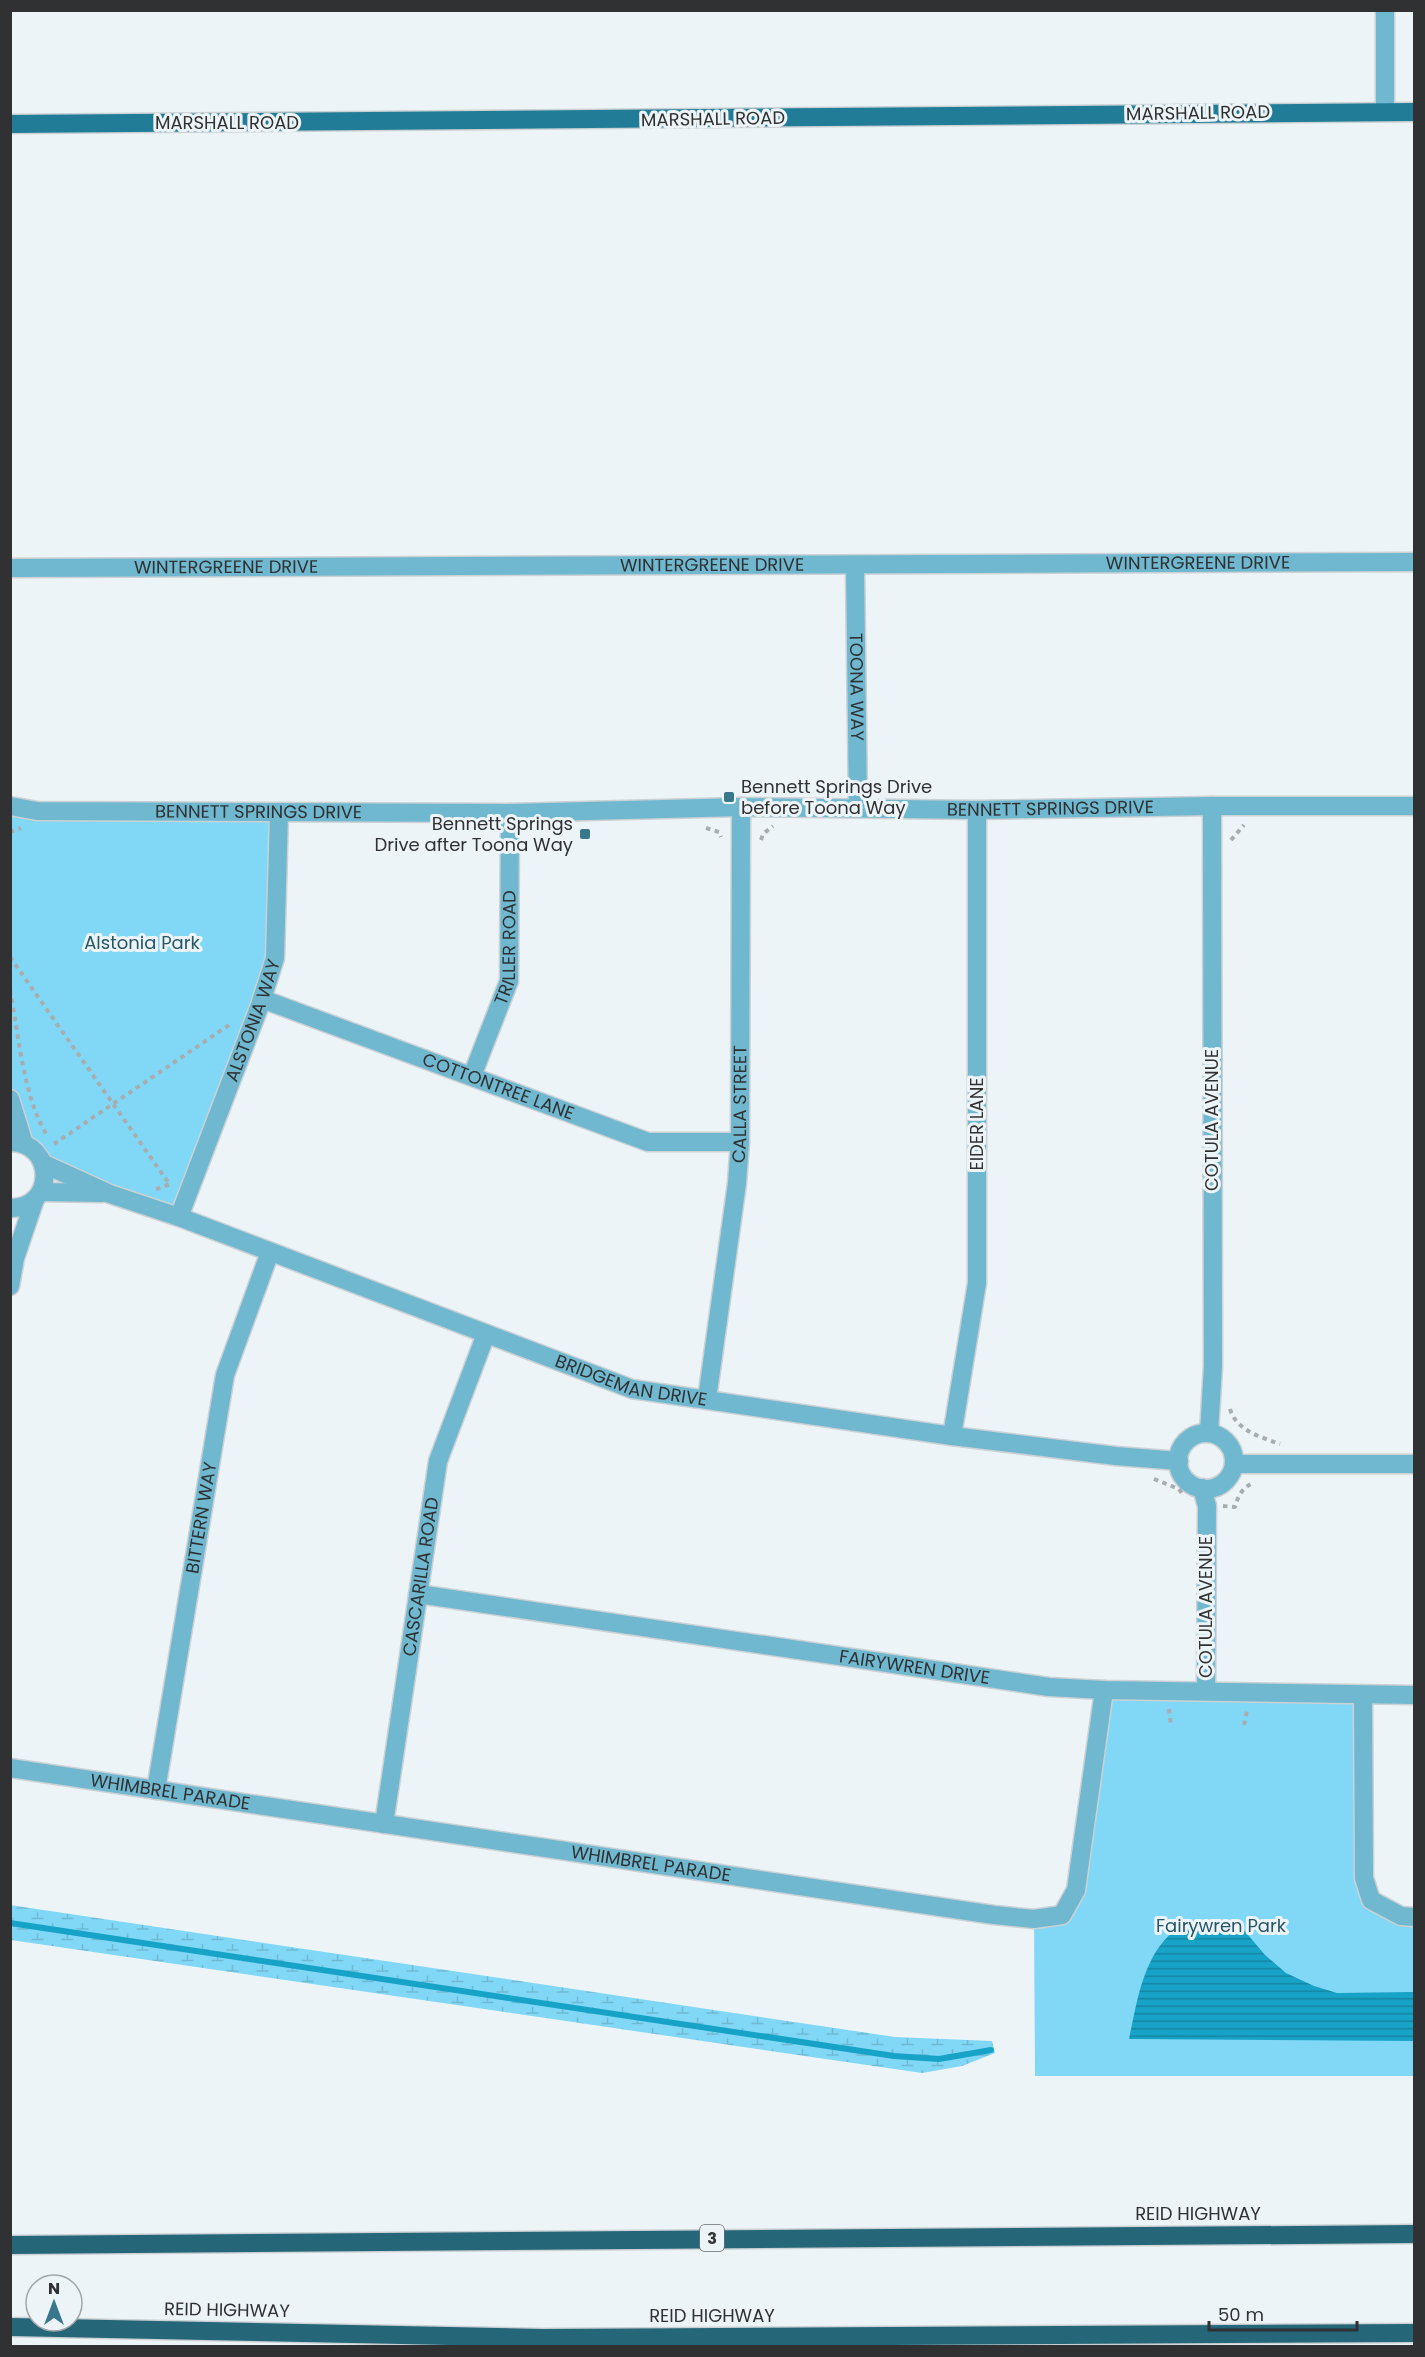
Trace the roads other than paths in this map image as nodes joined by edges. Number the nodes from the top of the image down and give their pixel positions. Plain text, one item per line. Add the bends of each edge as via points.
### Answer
1 (1384, 10) edge
2 (1385, 111) junction
3 (1414, 112) edge
4 (10, 124) edge
5 (1414, 562) edge
6 (855, 565) junction
7 (10, 568) edge
8 (10, 806) edge
9 (1212, 806) junction
10 (1414, 806) edge
11 (741, 807) junction
12 (858, 807) junction
13 (977, 810) junction
14 (37, 811) junction
15 (279, 813) junction
16 (510, 813) junction
17 (10, 816) edge
18 (261, 1002) junction
19 (472, 1076) junction
20 (10, 1099) edge
21 (740, 1142) junction
22 (17, 1143) edge
23 (44, 1164) junction
24 (110, 1194) junction
25 (38, 1196) junction
26 (10, 1208) edge
27 (179, 1217) junction
28 (13, 1252) edge
29 (270, 1252) junction
30 (10, 1286) edge
31 (486, 1335) junction
32 (707, 1399) junction
33 (1209, 1433) junction
34 (952, 1436) junction
35 (1179, 1461) junction
36 (1234, 1464) junction
37 (1414, 1464) edge
38 (1202, 1488) junction
39 (418, 1594) junction
40 (1104, 1690) junction
41 (1206, 1690) junction
42 (1363, 1695) junction
43 (1414, 1695) edge
44 (10, 1768) edge
45 (156, 1790) junction
46 (384, 1824) junction
47 (1414, 1917) edge
48 (1414, 2234) edge
49 (10, 2245) edge
50 (10, 2329) edge
51 (1414, 2333) edge

1 - 2 street
2 - 3 main road, MARSHALL ROAD
2 - 4 main road, MARSHALL ROAD
5 - 6 street, WINTERGREENE DRIVE
6 - 7 street, WINTERGREENE DRIVE
6 - 12 street, TOONA WAY
8 - 14 street, BENNETT SPRINGS DRIVE
9 - 10 street, BENNETT SPRINGS DRIVE
9 - 13 street, BENNETT SPRINGS DRIVE
9 - 33 street, COTULA AVENUE via 1213,1366
11 - 12 street, BENNETT SPRINGS DRIVE
11 - 16 street, BENNETT SPRINGS DRIVE
11 - 21 street, CALLA STREET
12 - 13 street, BENNETT SPRINGS DRIVE
13 - 34 street, EIDER LANE via 977,1283
14 - 15 street, BENNETT SPRINGS DRIVE
14 - 17 street, BENNETT SPRINGS DRIVE
15 - 16 street, BENNETT SPRINGS DRIVE
15 - 18 street, ALSTONIA WAY via 275,958
16 - 19 street, TRILLER ROAD via 509,981
18 - 19 street, COTTONTREE LANE
18 - 27 street, ALSTONIA WAY
19 - 21 street, COTTONTREE LANE via 648,1142
20 - 22 street
21 - 32 street, CALLA STREET
22 - 23 street via 39,1155
23 - 24 street, BRIDGEMAN DRIVE
23 - 25 street via 46,1175
24 - 25 street, BRIDGEMAN DRIVE
24 - 27 street, BRIDGEMAN DRIVE
25 - 26 street via 28,1204
25 - 28 street
27 - 29 street, BRIDGEMAN DRIVE
28 - 30 street
29 - 31 street, BRIDGEMAN DRIVE
29 - 45 street, BITTERN WAY via 225,1374
31 - 32 street, BRIDGEMAN DRIVE via 632,1389
31 - 39 street, CASCARILLA ROAD via 438,1461
32 - 34 street, BRIDGEMAN DRIVE
33 - 35 street via 1191,1437 1180,1452
33 - 36 street via 1225,1440 1234,1455
34 - 35 street, BRIDGEMAN DRIVE
35 - 38 street via 1185,1479
36 - 37 street
36 - 38 street via 1223,1483
38 - 41 street, COTULA AVENUE via 1207,1506
39 - 40 street, FAIRYWREN DRIVE via 1049,1687
39 - 46 street, CASCARILLA ROAD
40 - 41 street, FAIRYWREN DRIVE
40 - 46 street, WHIMBREL PARADE via 1076,1890 1062,1915 1035,1919 994,1915
41 - 42 street, FAIRYWREN DRIVE
42 - 43 street, FAIRYWREN DRIVE
42 - 47 street via 1364,1878 1371,1900 1401,1917
44 - 45 street, WHIMBREL PARADE
45 - 46 street, WHIMBREL PARADE
48 - 49 highway, REID HIGHWAY / 3
50 - 51 highway, REID HIGHWAY via 542,2338

